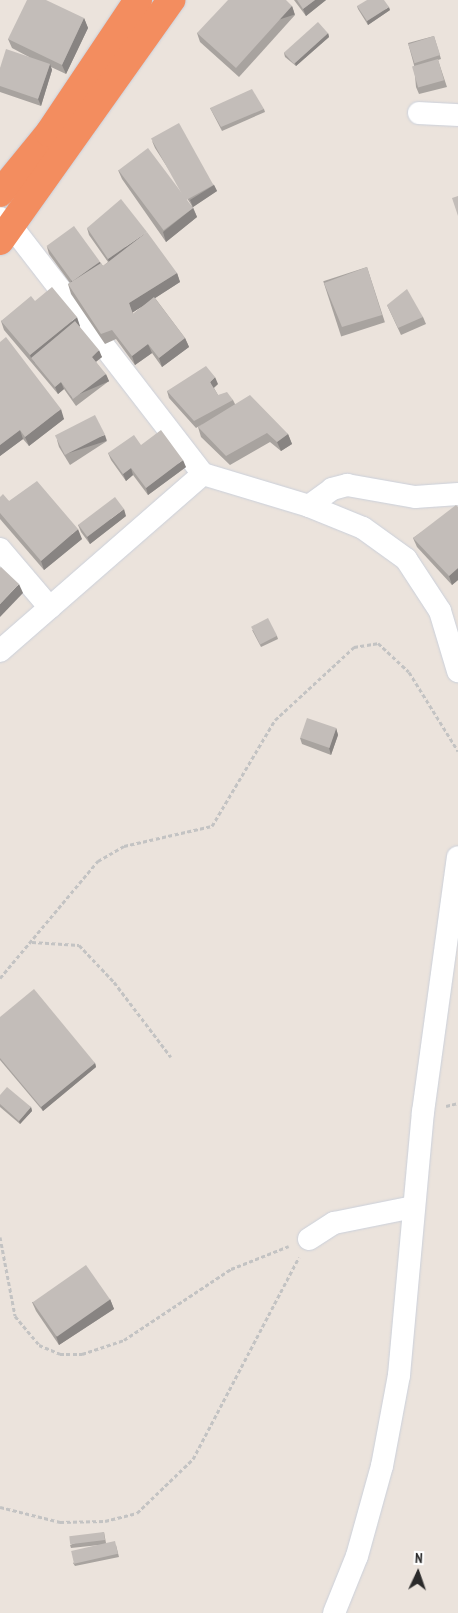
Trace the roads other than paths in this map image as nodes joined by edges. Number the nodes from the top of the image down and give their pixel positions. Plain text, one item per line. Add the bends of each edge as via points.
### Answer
1 (138, 0) edge
2 (171, 0) edge
3 (419, 113) dead end
4 (458, 115) edge
5 (0, 194) edge
6 (4, 228) edge
7 (203, 474) junction
8 (458, 494) edge
9 (309, 506) junction
10 (0, 549) edge
11 (50, 608) junction
12 (0, 651) edge
13 (458, 671) edge
14 (458, 856) edge
15 (413, 1206) junction
16 (308, 1239) road end
17 (334, 1613) edge

1 - 5 highway via 48,132
2 - 6 highway
3 - 4 street
6 - 7 street
7 - 9 street
7 - 11 street
8 - 9 street via 415,497 347,485 332,489
9 - 13 street via 363,528 406,559 440,611
10 - 11 street
11 - 12 street
14 - 15 street
15 - 16 street via 334,1223
15 - 17 street via 399,1375 382,1466 356,1556

